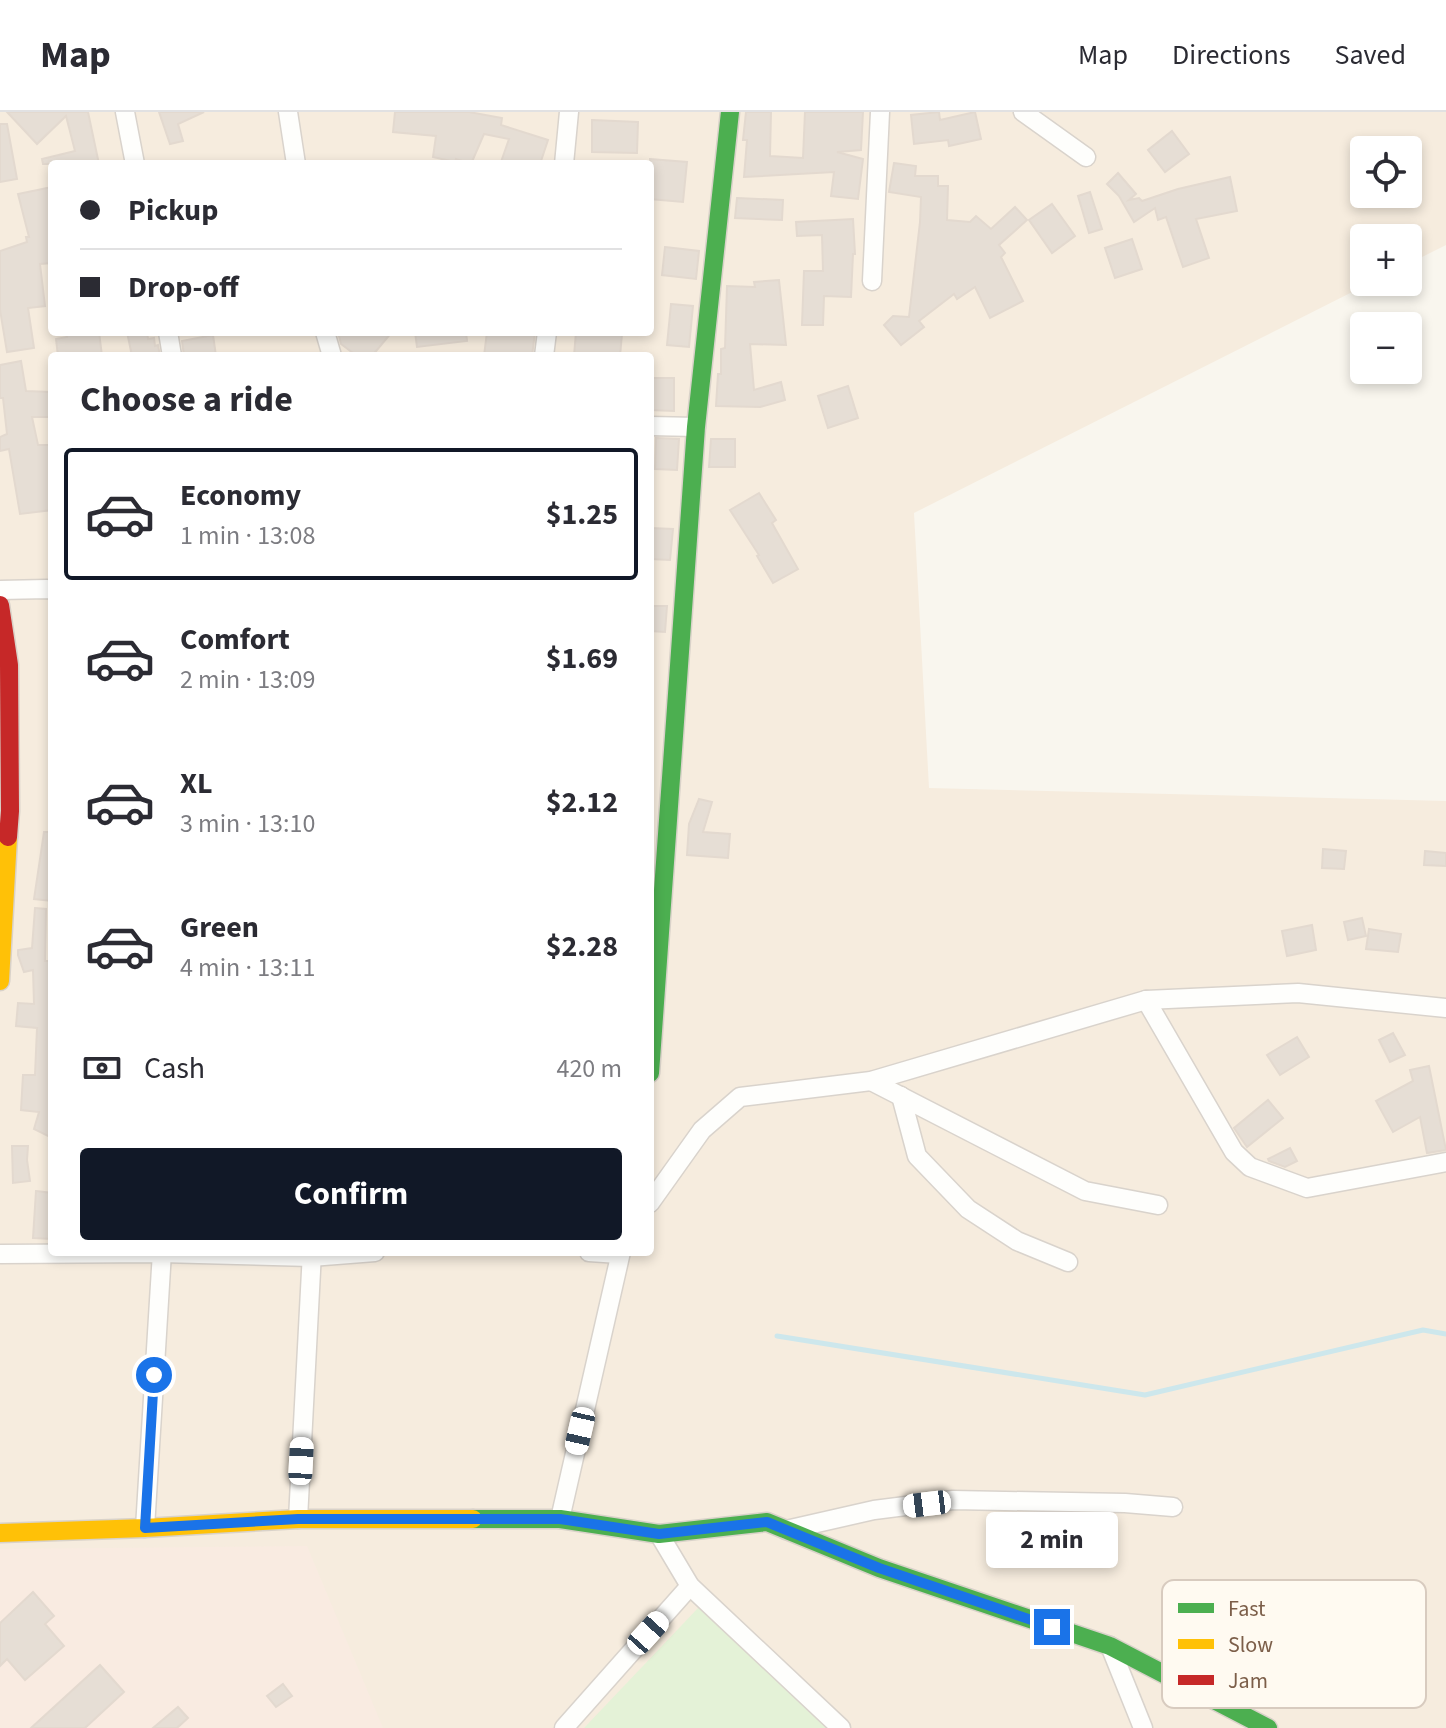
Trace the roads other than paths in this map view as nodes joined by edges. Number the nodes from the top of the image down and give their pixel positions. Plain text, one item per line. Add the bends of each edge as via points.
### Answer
1 (125, 112) edge
2 (288, 112) edge
3 (569, 112) edge
4 (730, 112) edge
5 (880, 112) edge
6 (1023, 112) edge
7 (1086, 157) dead end
8 (134, 160) edge
9 (295, 160) edge
10 (564, 160) edge
11 (872, 281) dead end
12 (654, 426) edge
13 (696, 427) junction
14 (48, 589) edge
15 (0, 590) edge
16 (0, 605) edge
17 (0, 981) edge
18 (1146, 1000) junction
19 (1446, 1008) edge
20 (654, 1017) edge
21 (871, 1081) junction
22 (901, 1096) junction
23 (1446, 1162) edge
24 (654, 1197) edge
25 (1158, 1205) dead end
26 (0, 1254) edge
27 (48, 1254) edge
28 (162, 1256) edge
29 (312, 1256) edge
30 (619, 1256) edge
31 (1068, 1262) dead end
32 (1173, 1507) dead end
33 (298, 1519) junction
34 (560, 1519) junction
35 (145, 1528) junction
36 (786, 1530) junction
37 (0, 1533) edge
38 (659, 1534) junction
39 (690, 1586) junction
40 (1110, 1646) junction
41 (1162, 1673) edge
42 (1229, 1708) edge
43 (564, 1728) edge
44 (841, 1728) edge
45 (1143, 1728) edge
46 (1268, 1728) edge

1 - 8 street
2 - 9 street
3 - 10 street
4 - 13 street
5 - 11 street
6 - 7 street
12 - 13 street
13 - 20 street
14 - 15 street
16 - 17 street via 9,665 10,796
18 - 19 street via 1298,993
18 - 21 street
18 - 23 street via 1234,1152 1250,1167 1307,1188
21 - 22 street
21 - 24 street via 740,1097 702,1130
22 - 25 street via 1085,1191
22 - 31 street via 917,1156 968,1209 1017,1241
26 - 27 street
28 - 35 street
29 - 33 street
30 - 34 street
32 - 36 street via 953,1500 874,1510
33 - 34 street
33 - 35 street
34 - 38 street
35 - 37 street
36 - 38 street via 767,1522
36 - 40 street via 879,1568
38 - 39 street
39 - 43 street
39 - 44 street
40 - 41 street
40 - 45 street
42 - 46 street

